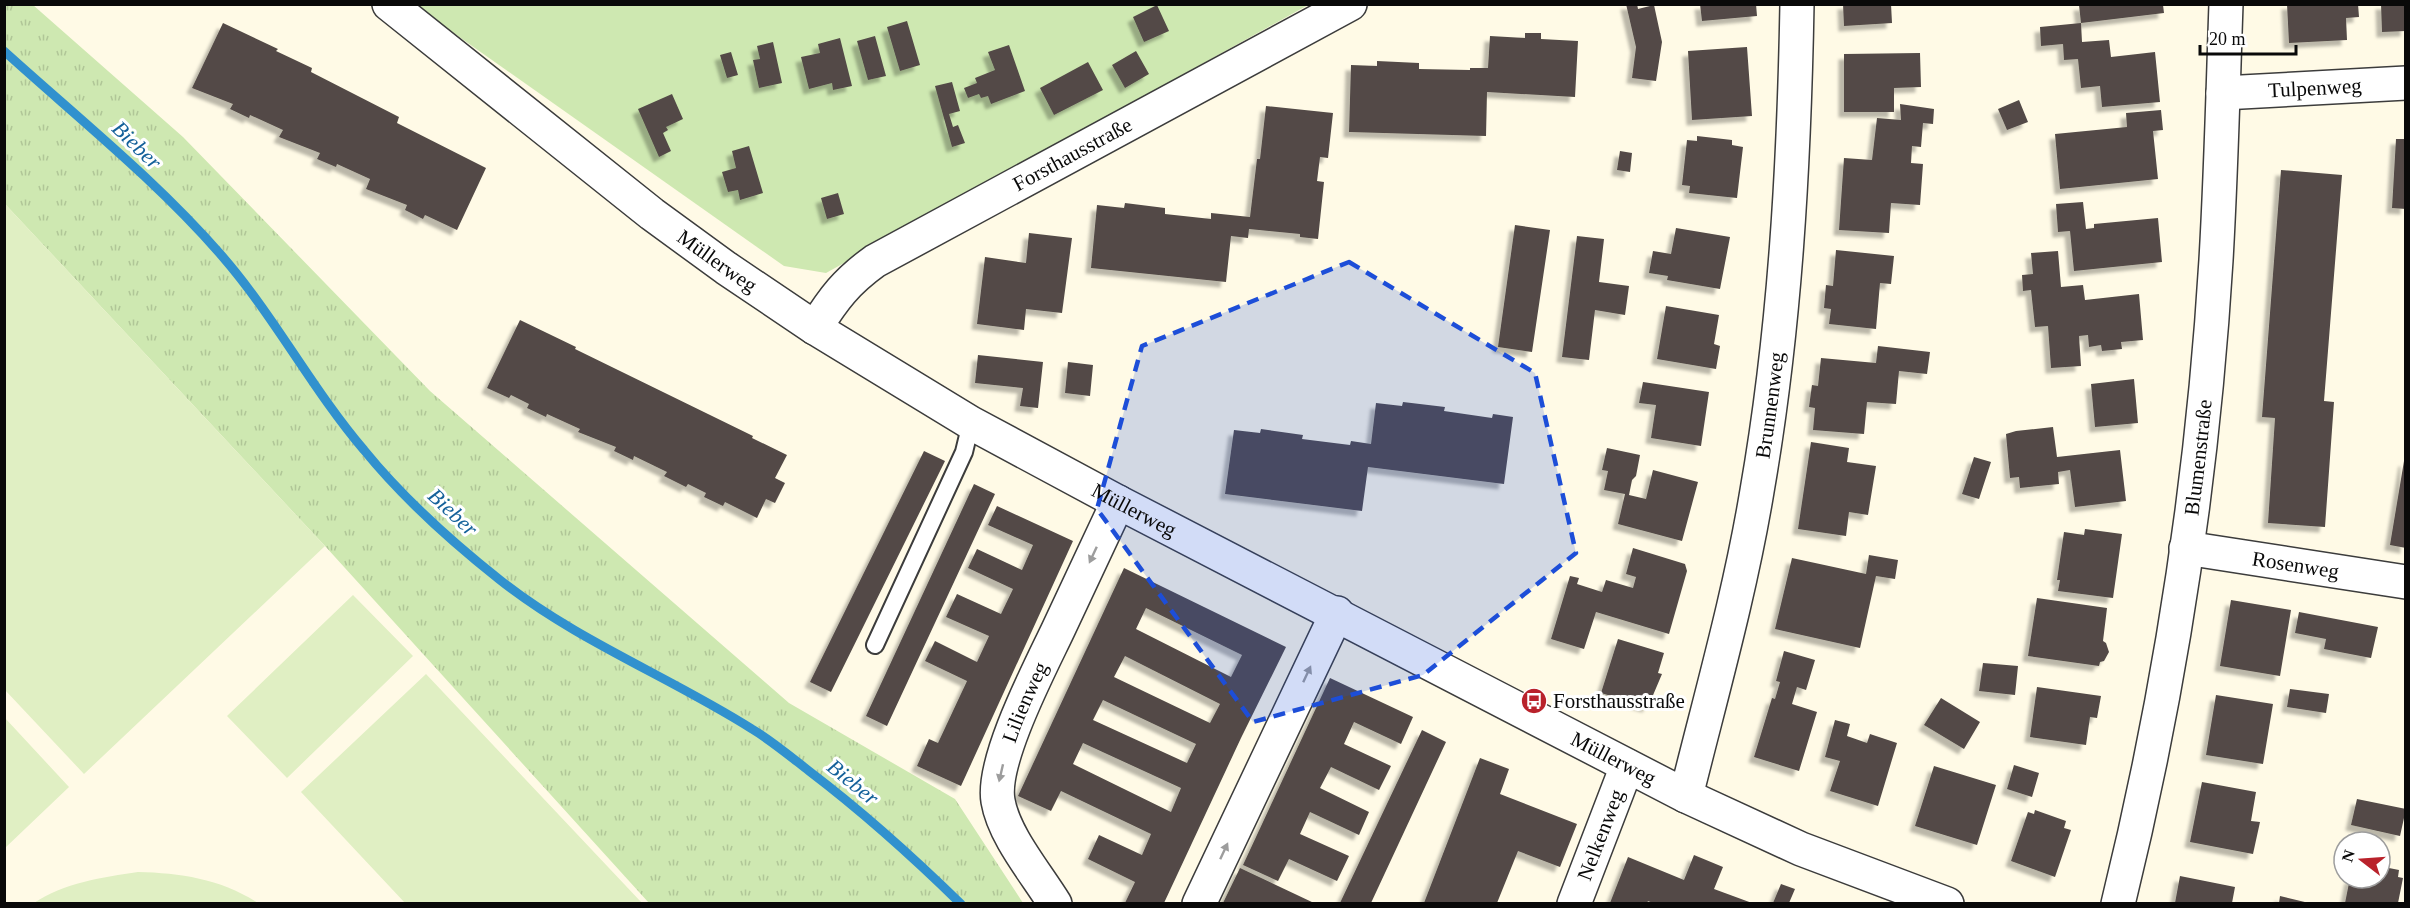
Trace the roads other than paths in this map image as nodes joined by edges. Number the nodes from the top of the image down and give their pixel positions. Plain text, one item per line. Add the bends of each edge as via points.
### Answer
1 (389, 4) edge
2 (1350, 4) edge
3 (1797, 4) edge
4 (2226, 4) edge
5 (2406, 83) edge
6 (2223, 93) junction
7 (815, 328) junction
8 (971, 423) junction
9 (1118, 502) junction
10 (2186, 548) junction
11 (2406, 582) edge
12 (1337, 613) junction
13 (875, 645) dead end
14 (1627, 766) junction
15 (1686, 795) junction
16 (1055, 903) edge
17 (1199, 903) edge
18 (1574, 903) edge
19 (1947, 903) edge
20 (2118, 903) edge

1 - 7 street, Müllerweg via 652,213
2 - 7 street, Forsthausstraße via 875,261 851,279
3 - 15 street, Brunnenweg via 1788,248 1773,387 1743,562
4 - 6 street, Blumenstraße
5 - 6 street, Tulpenweg
6 - 10 street, Blumenstraße via 2216,261
7 - 8 street, Müllerweg
8 - 9 street, Müllerweg
8 - 13 lane via 964,452
9 - 12 street, Müllerweg
9 -> 16 street, Lilienweg via 1029,694 999,777 997,798 1003,822
10 - 11 street, Rosenweg
10 - 20 street, Blumenstraße via 2154,740
12 - 14 street, Müllerweg
17 -> 12 street
14 - 15 street, Müllerweg
14 - 18 street, Nelkenweg
15 - 19 street, Müllerweg via 1801,849

